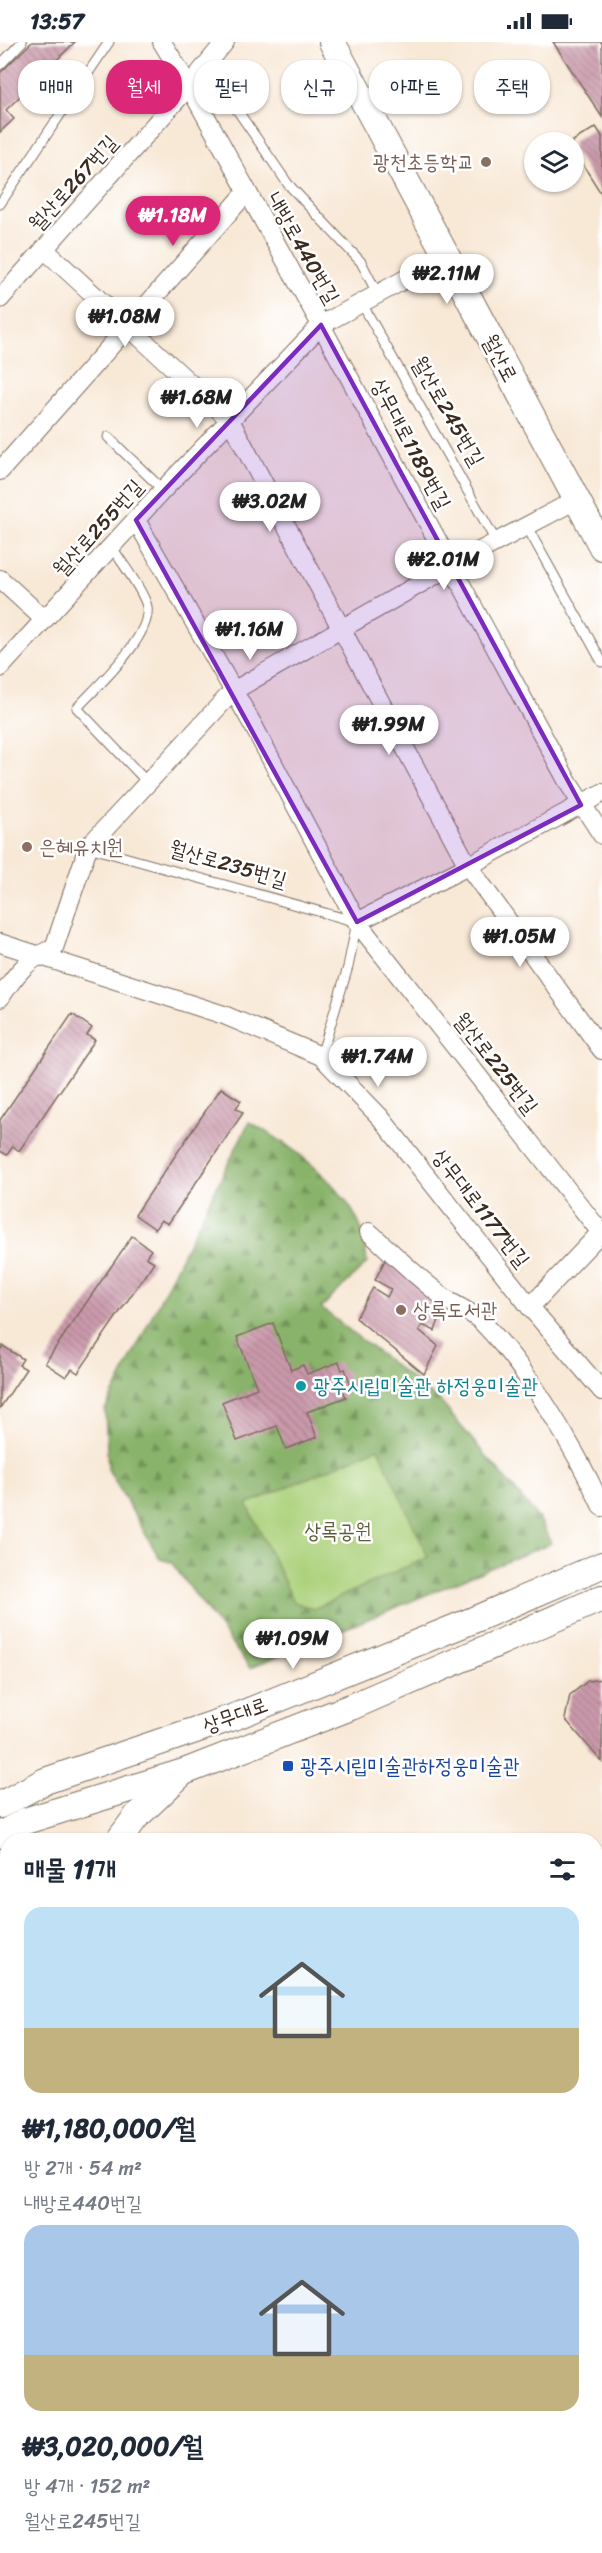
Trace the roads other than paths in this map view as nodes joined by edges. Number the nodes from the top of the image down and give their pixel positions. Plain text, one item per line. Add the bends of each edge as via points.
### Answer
1 (22, 42) edge
2 (109, 42) edge
3 (162, 42) edge
4 (225, 42) edge
5 (332, 42) edge
6 (210, 60) edge
7 (0, 65) edge
8 (194, 80) edge
9 (189, 86) junction
10 (240, 114) edge
11 (246, 193) junction
12 (0, 204) edge
13 (44, 249) junction
14 (446, 257) junction
15 (376, 293) junction
16 (0, 299) edge
17 (360, 302) junction
18 (321, 325) junction
19 (127, 326) junction
20 (230, 420) junction
21 (108, 437) dead end
22 (0, 471) edge
23 (163, 490) junction
24 (576, 500) junction
25 (136, 520) junction
26 (527, 527) junction
27 (497, 543) junction
28 (602, 547) edge
29 (112, 548) junction
30 (451, 566) junction
31 (0, 579) edge
32 (44, 619) junction
33 (342, 629) junction
34 (602, 662) edge
35 (0, 668) edge
36 (233, 691) junction
37 (147, 782) junction
38 (602, 793) edge
39 (581, 805) junction
40 (602, 836) edge
41 (88, 847) junction
42 (468, 866) junction
43 (357, 922) junction
44 (0, 943) edge
45 (37, 954) junction
46 (0, 998) edge
47 (602, 1050) edge
48 (321, 1056) junction
49 (369, 1232) dead end
50 (601, 1232) edge
51 (530, 1307) junction
52 (602, 1391) edge
53 (602, 1507) edge
54 (602, 1565) edge
55 (602, 1598) edge
56 (184, 1772) junction
57 (0, 1805) edge
58 (4, 1833) edge
59 (124, 1833) edge

1 - 7 lane
2 - 12 lane
3 - 9 street, 내방로440번길
4 - 6 street, 월산로267번길
5 - 14 street, 월산로
8 - 9 street, 월산로267번길
9 - 11 street, 내방로440번길
9 - 13 street, 월산로267번길
10 - 15 lane via 288,184 361,262
11 - 18 street, 내방로440번길
11 - 19 street, 내방로440번길
13 - 16 street, 월산로267번길
13 - 19 street
14 - 15 street, 월산로255번길
14 - 24 street, 월산로
15 - 17 street, 월산로255번길
17 - 18 street, 월산로255번길
17 - 27 lane, 월산로245번길
18 - 20 street, 월산로255번길
18 - 30 street, 상무대로1189번길
19 - 20 street
19 - 22 street, 내방로440번길
20 - 23 street, 월산로255번길
20 - 33 street
21 - 23 lane
23 - 25 street, 월산로255번길
24 - 26 street
24 - 28 street, 월산로
25 - 29 street, 월산로255번길
25 - 36 street
26 - 27 street
26 - 34 lane
27 - 30 street
29 - 32 street, 월산로255번길
29 - 37 lane via 146,604 145,620 135,643 77,708
30 - 33 street
30 - 39 street, 상무대로1189번길
31 - 32 street
32 - 35 street, 월산로255번길
33 - 36 street
33 - 42 street
36 - 37 street
36 - 43 street
37 - 41 street
38 - 39 street
39 - 40 street, 상무대로1189번길
39 - 42 street
41 - 43 lane, 월산로235번길
41 - 45 street via 54,948
42 - 43 street
42 - 47 street
43 - 48 lane
43 - 50 street, 월산로225번길
44 - 45 street, 상무대로1177번길
45 - 46 street via 21,968
45 - 48 street, 상무대로1177번길 via 224,1015
48 - 51 street, 상무대로1177번길 via 380,1117
49 - 53 street via 496,1337 545,1407
50 - 51 street, 월산로225번길
51 - 52 street, 상무대로1177번길
54 - 57 street, 상무대로 via 234,1717 45,1781
55 - 56 street, 상무대로 via 351,1707
56 - 58 street, 상무대로 via 25,1821
56 - 59 street

